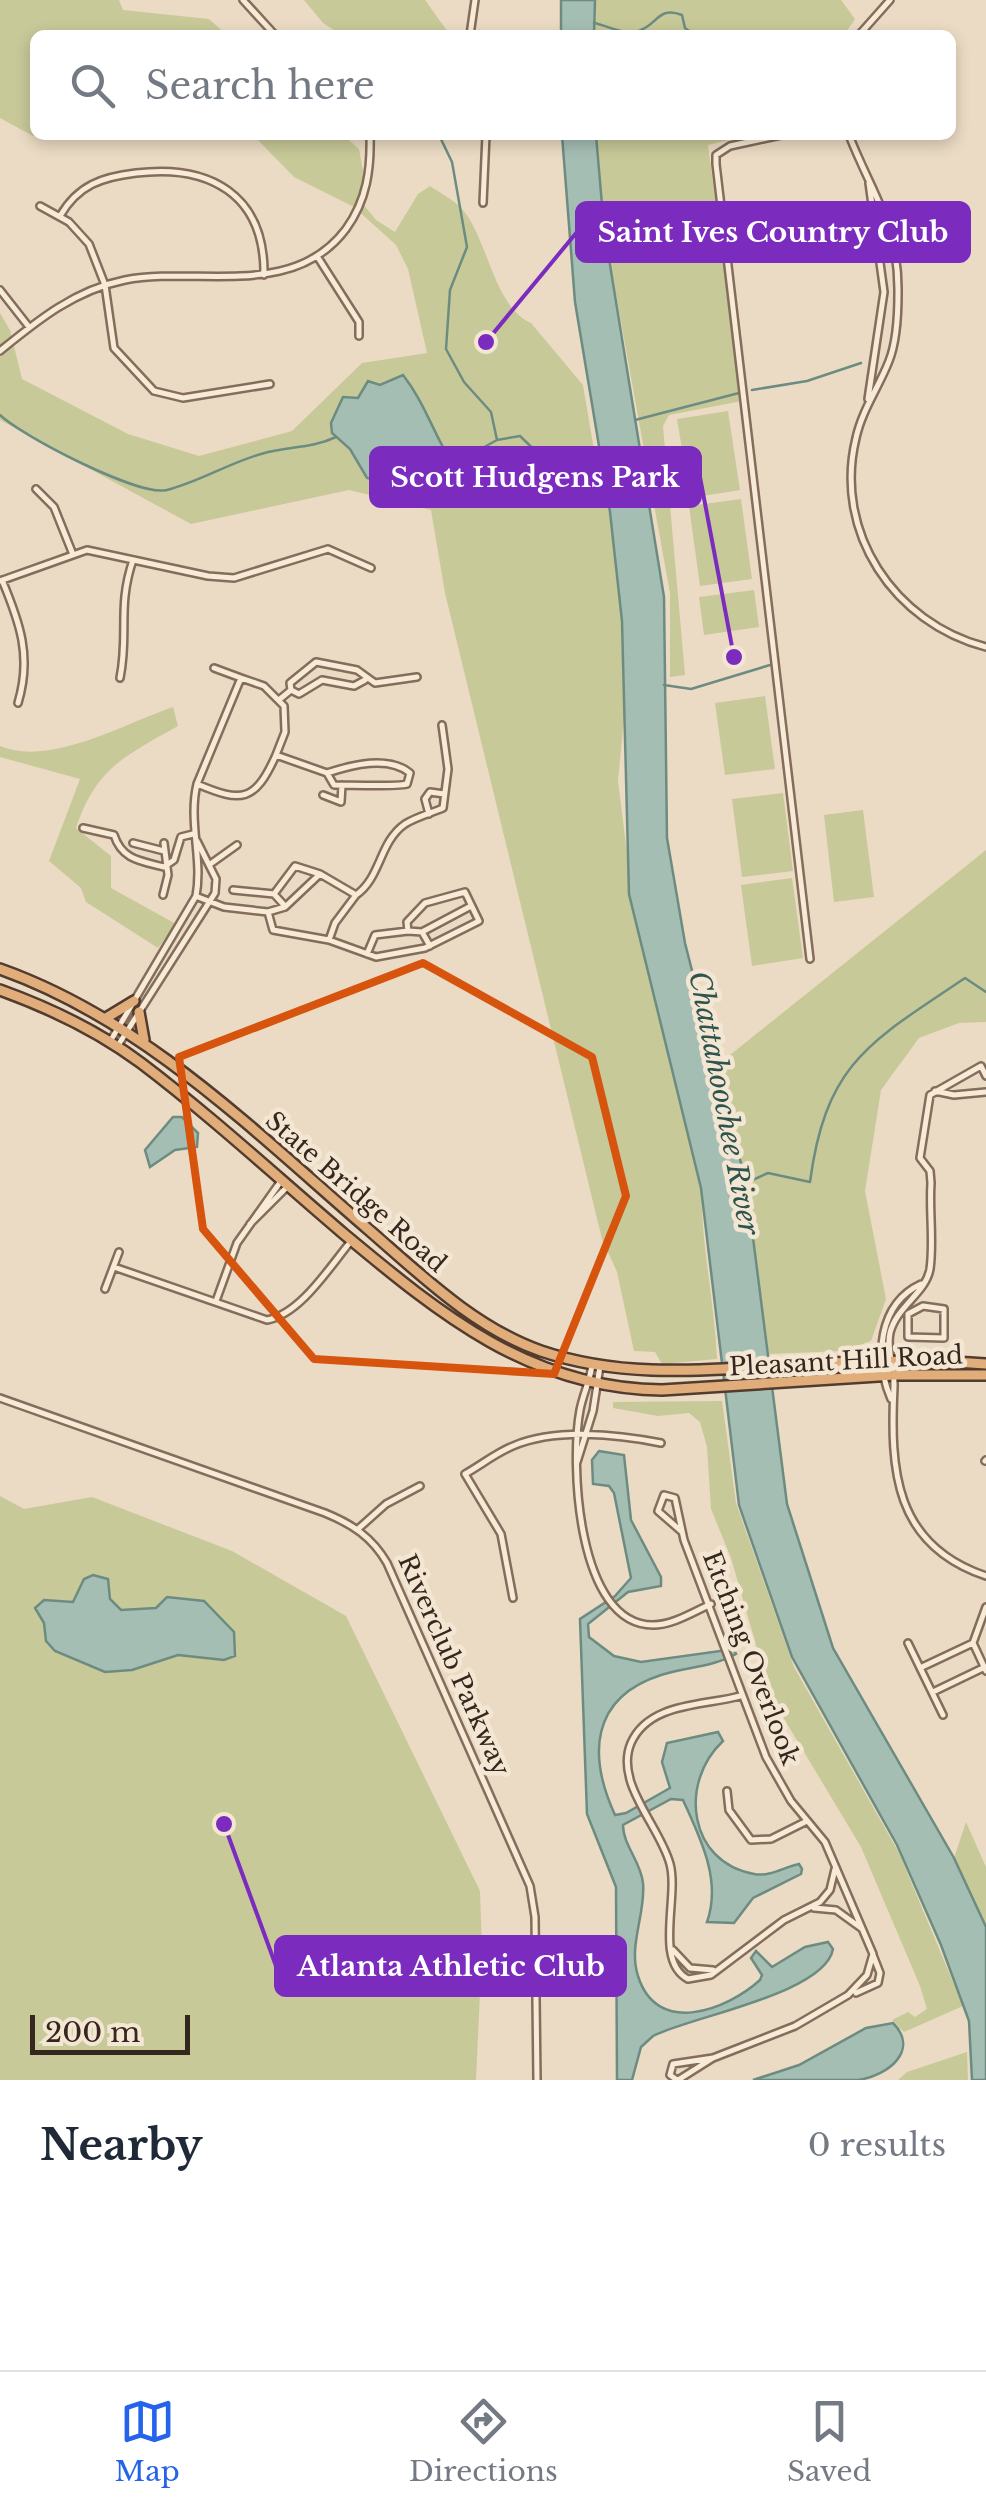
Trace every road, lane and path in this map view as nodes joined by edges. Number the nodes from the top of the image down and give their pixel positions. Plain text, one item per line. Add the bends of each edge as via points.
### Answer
1 (243, 0) edge
2 (476, 0) edge
3 (890, 0) edge
4 (270, 30) edge
5 (471, 30) edge
6 (863, 30) edge
7 (370, 140) edge
8 (486, 140) edge
9 (758, 140) edge
10 (852, 140) edge
11 (869, 182) junction
12 (482, 203) dead end
13 (40, 206) dead end
14 (60, 216) junction
15 (317, 256) junction
16 (264, 274) junction
17 (105, 285) junction
18 (0, 290) edge
19 (29, 327) junction
20 (360, 336) dead end
21 (0, 350) edge
22 (270, 384) dead end
23 (866, 407) junction
24 (36, 489) dead end
25 (72, 552) junction
26 (133, 560) junction
27 (371, 568) dead end
28 (1, 580) edge
29 (986, 647) edge
30 (214, 668) dead end
31 (417, 677) dead end
32 (120, 678) dead end
33 (240, 678) junction
34 (365, 680) junction
35 (291, 690) junction
36 (280, 699) junction
37 (18, 703) dead end
38 (442, 725) dead end
39 (276, 755) junction
40 (326, 773) junction
41 (196, 784) junction
42 (342, 786) junction
43 (445, 794) junction
44 (323, 795) dead end
45 (429, 814) junction
46 (83, 828) dead end
47 (193, 834) junction
48 (134, 843) dead end
49 (237, 845) dead end
50 (210, 866) junction
51 (164, 867) junction
52 (320, 874) junction
53 (233, 890) dead end
54 (274, 894) junction
55 (163, 896) dead end
56 (196, 896) junction
57 (356, 896) junction
58 (211, 902) junction
59 (285, 906) junction
60 (472, 906) junction
61 (268, 912) junction
62 (408, 932) junction
63 (422, 932) junction
64 (329, 940) junction
65 (430, 946) junction
66 (367, 954) junction
67 (810, 959) dead end
68 (0, 969) edge
69 (0, 990) edge
70 (136, 1006) junction
71 (106, 1018) junction
72 (123, 1030) junction
73 (113, 1045) junction
74 (149, 1047) junction
75 (986, 1076) edge
76 (935, 1091) junction
77 (986, 1092) edge
78 (284, 1184) junction
79 (352, 1240) junction
80 (119, 1252) dead end
81 (114, 1267) junction
82 (105, 1290) dead end
83 (216, 1302) junction
84 (885, 1335) junction
85 (908, 1337) junction
86 (887, 1361) junction
87 (986, 1364) edge
88 (596, 1365) junction
89 (714, 1371) joint
90 (890, 1375) junction
91 (986, 1375) edge
92 (593, 1383) junction
93 (709, 1388) joint
94 (0, 1398) edge
95 (582, 1436) junction
96 (661, 1443) dead end
97 (420, 1486) dead end
98 (358, 1528) junction
99 (680, 1531) junction
100 (986, 1576) edge
101 (513, 1598) dead end
102 (711, 1604) junction
103 (986, 1607) edge
104 (973, 1643) junction
105 (908, 1644) dead end
106 (920, 1668) junction
107 (985, 1669) edge
108 (932, 1692) junction
109 (740, 1696) junction
110 (943, 1715) dead end
111 (726, 1791) dead end
112 (806, 1821) junction
113 (836, 1865) junction
114 (804, 1910) junction
115 (865, 1934) junction
116 (671, 1948) junction
117 (872, 1954) junction
118 (720, 1967) junction
119 (848, 1995) junction
120 (713, 2058) junction
121 (537, 2080) edge
122 (678, 2080) edge

1 - 4 street
2 - 5 street
3 - 6 street
7 - 15 street via 361,203 343,233
8 - 12 street
9 - 67 street via 730,146 716,155 716,164
10 - 11 street
11 - 23 street via 884,292
11 - 23 street via 882,199 894,243 898,298 890,358
13 - 14 street
14 - 16 street via 77,192 102,178 195,173 225,188 248,211 262,242
14 - 17 street via 89,244
15 - 16 street
15 - 20 street via 359,322
16 - 17 street via 148,277
17 - 19 street
17 - 22 street via 114,348 154,392 183,398
18 - 19 street
19 - 21 street
23 - 29 street via 851,464 860,536 896,594 920,617
24 - 25 street via 54,507
25 - 26 street
25 - 28 street
26 - 27 street via 234,578 328,549
26 - 32 street via 122,598
28 - 37 street via 25,643
30 - 33 street
31 - 34 street
33 - 36 street
33 - 41 street
34 - 35 street via 354,686 322,680 300,694
34 - 35 street via 357,670 316,662 290,683
35 - 36 street
36 - 39 street via 286,718
38 - 43 street
39 - 40 street
39 - 41 street via 250,794 230,798
40 - 42 street via 334,786
40 - 42 street via 382,763 410,773 407,784 396,787
41 - 47 street
42 - 44 street via 340,802
43 - 45 street via 443,808
43 - 45 street via 425,798
45 - 57 street via 404,824 387,844 372,885
46 - 51 street via 114,835 128,857
47 - 50 street
47 - 51 street via 180,838 174,860
47 - 56 street
48 - 51 street via 164,848
49 - 50 street
50 - 58 street via 216,879
51 - 55 street
52 - 54 street via 295,866
52 - 57 street
52 - 59 street
53 - 54 street
54 - 59 street
56 - 58 street
56 - 70 street
57 - 64 street
58 - 61 street
58 - 70 street
59 - 61 street
60 - 62 street via 465,892 425,903 407,922
60 - 63 street
60 - 65 street via 479,921
61 - 64 street via 273,930
62 - 63 street
62 - 66 street via 375,936
63 - 65 street
64 - 66 street
65 - 66 street
68 - 71 highway, State Bridge Road
69 - 73 highway, State Bridge Road
70 - 71 highway
70 - 72 street
70 - 72 street
70 - 74 highway
71 - 72 highway, State Bridge Road
72 - 73 street
72 - 74 highway, State Bridge Road
73 - 78 highway, State Bridge Road
74 - 88 highway, State Bridge Road via 483,1322 538,1350
75 - 76 street via 980,1066 971,1068
76 - 77 street
76 - 84 street via 921,1134 921,1164 931,1183 930,1272
78 - 79 highway, State Bridge Road
78 - 83 street via 237,1243
79 - 83 street via 281,1317 267,1320
79 - 92 highway, State Bridge Road via 470,1333 511,1357
80 - 81 street
81 - 82 street
81 - 83 street
84 - 85 street
84 - 86 street
85 - 85 street via 944,1338 944,1309 913,1310
86 - 87 highway, Pleasant Hill Road
86 - 89 highway, Pleasant Hill Road
86 - 90 street
88 - 89 highway, State Bridge Road
88 - 92 street
90 - 91 highway, Pleasant Hill Road
90 - 93 highway, Pleasant Hill Road
90 - 100 street via 908,1515 940,1554
92 - 93 highway, State Bridge Road via 628,1390
92 - 95 street
92 - 95 street via 580,1409
94 - 98 street
95 - 96 street
95 - 101 street via 524,1442 465,1474 501,1534
95 - 102 street via 576,1464 589,1555 612,1608 652,1625
97 - 98 street
98 - 121 street, Riverclub Parkway via 387,1562 530,1886
99 - 99 street, Etching Overlook via 676,1498 664,1495 658,1511
99 - 102 street, Etching Overlook
102 - 109 street, Etching Overlook
103 - 104 street
104 - 106 street
104 - 107 street
105 - 106 street
106 - 108 street
107 - 108 street
108 - 110 street
109 - 112 street, Etching Overlook via 774,1776
109 - 116 street via 673,1709 645,1723 630,1744 627,1766 671,1867
111 - 112 street via 729,1810 751,1840 771,1840
112 - 113 street, Etching Overlook
113 - 114 street via 830,1890
113 - 115 street, Etching Overlook
114 - 115 street via 836,1910
114 - 118 street
115 - 117 street, Etching Overlook
116 - 118 street via 690,1968
116 - 118 street via 674,1968 688,1979 706,1978
117 - 119 street via 867,1975
117 - 119 street via 878,1983
119 - 120 street via 795,2026
120 - 122 street
120 - 122 street via 673,2064 670,2075

